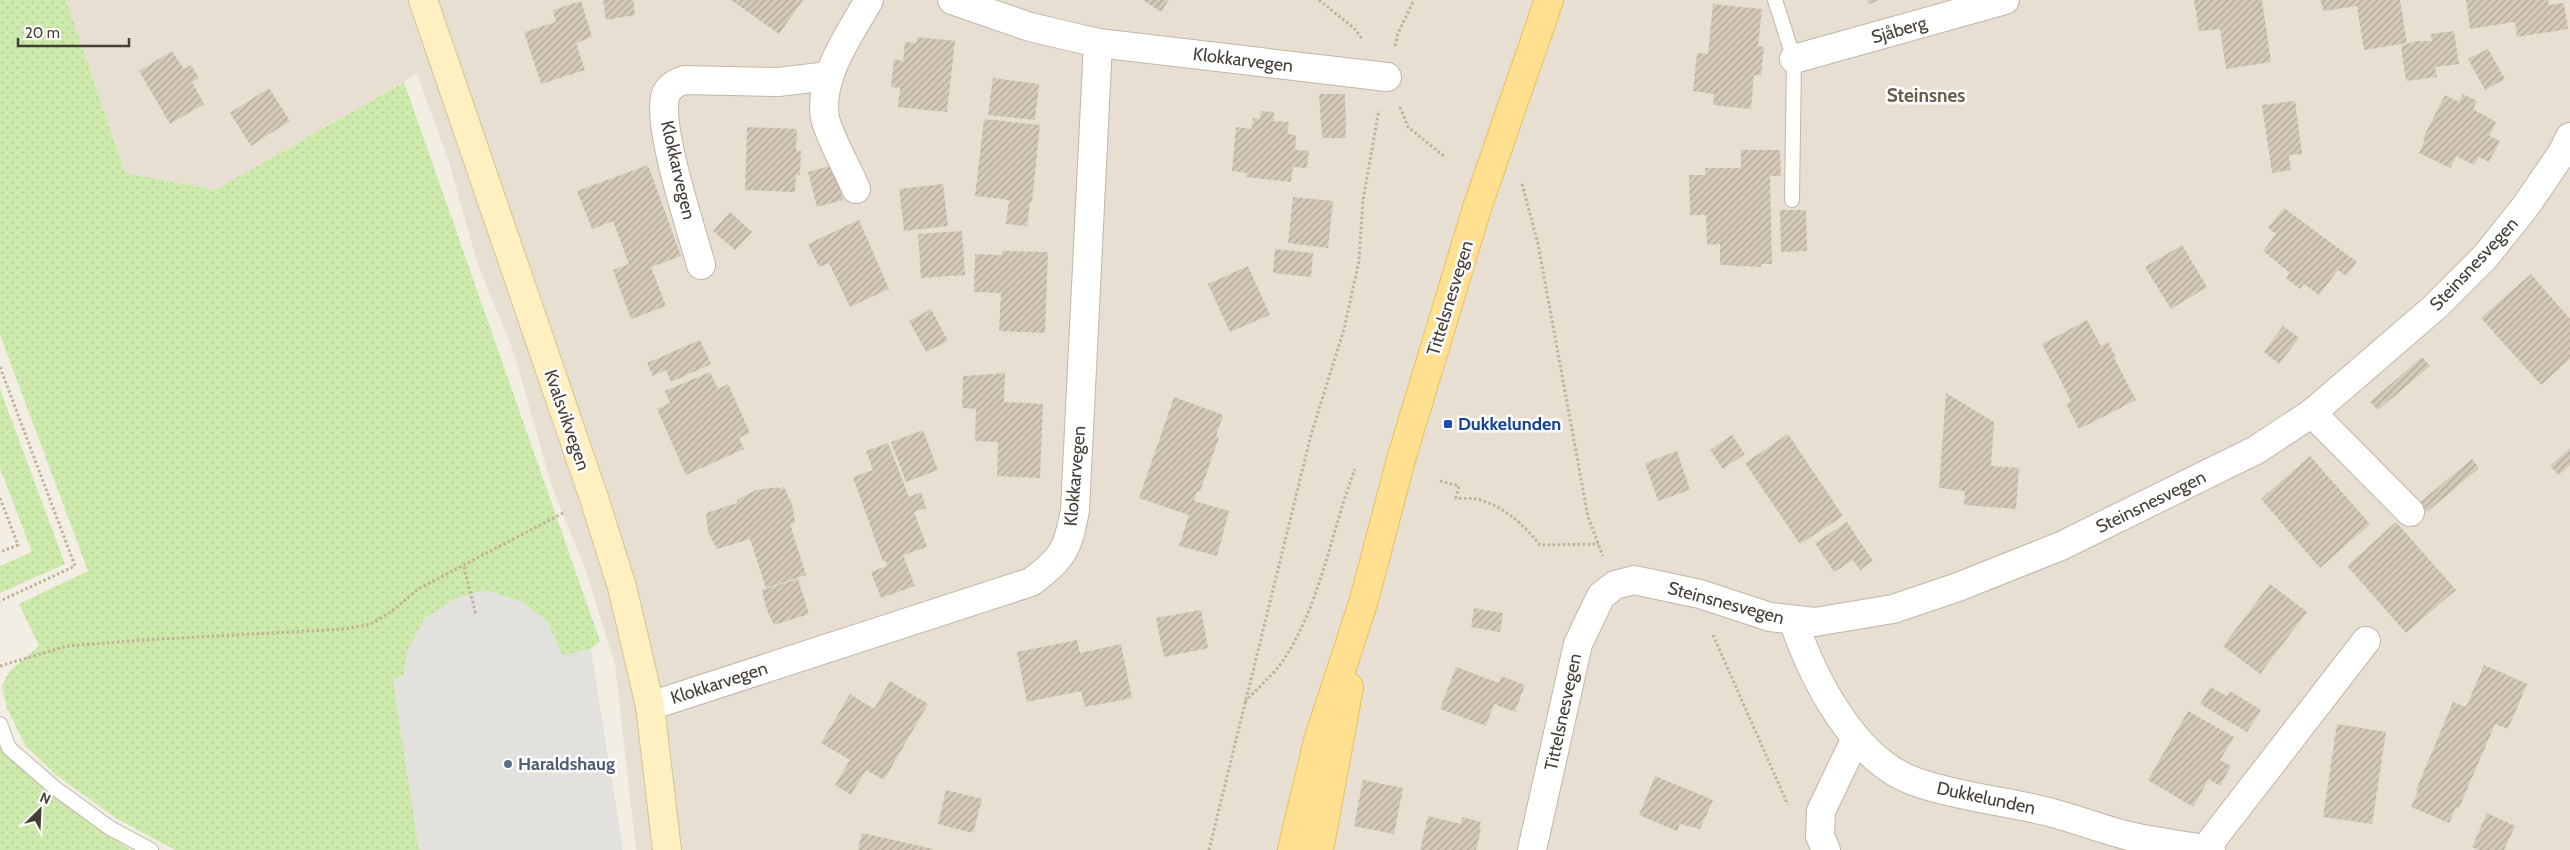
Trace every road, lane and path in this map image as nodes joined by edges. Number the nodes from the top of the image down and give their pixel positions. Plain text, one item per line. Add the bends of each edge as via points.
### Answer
1 (423, 0) edge
2 (869, 0) edge
3 (952, 0) edge
4 (1319, 0) edge
5 (1414, 0) edge
6 (1549, 0) edge
7 (1775, 0) edge
8 (2005, 0) edge
9 (1098, 43) junction
10 (1794, 60) junction
11 (829, 76) junction
12 (1387, 77) junction
13 (2570, 137) edge
14 (1445, 156) dead end
15 (1521, 181) dead end
16 (856, 189) dead end
17 (1792, 200) dead end
18 (701, 264) dead end
19 (0, 367) edge
20 (2312, 413) junction
21 (1355, 469) dead end
22 (1440, 481) dead end
23 (0, 498) edge
24 (594, 498) junction
25 (2410, 512) dead end
26 (1599, 544) junction
27 (0, 552) edge
28 (464, 567) junction
29 (1615, 585) junction
30 (1700, 594) junction
31 (0, 600) edge
32 (1364, 600) junction
33 (476, 615) dead end
34 (1794, 620) junction
35 (2366, 641) dead end
36 (0, 666) edge
37 (1245, 703) junction
38 (650, 706) junction
39 (0, 724) edge
40 (1856, 738) junction
41 (1790, 810) dead end
42 (2129, 843) edge
43 (151, 850) edge
44 (668, 850) edge
45 (1209, 850) edge
46 (1292, 850) edge
47 (1319, 850) edge
48 (1532, 850) edge
49 (1826, 850) edge
50 (2208, 850) edge

1 - 24 main road, Kvalsvikvegen
2 - 11 street
3 - 9 street, Klokkarvegen via 1030,27
4 - 12 path via 1354,28
5 - 12 path via 1398,33
6 - 32 main road, Tittelsnesvegen via 1478,205 1402,456
7 - 10 lane
8 - 10 street, Sjåberg
9 - 12 street, Klokkarvegen
9 - 38 street, Klokkarvegen via 1075,510 1068,543 1052,566 1031,582
10 - 17 lane
11 - 16 street via 824,101 825,119
11 - 18 street, Klokkarvegen via 778,82 684,80 672,85 666,95 664,112 671,154
12 - 14 path via 1408,127
12 - 37 path via 1372,140 1363,200 1359,261 1344,329 1311,435
13 - 20 street, Steinsnesvegen via 2525,207 2485,257 2435,307
15 - 26 path via 1538,244 1588,517
19 - 31 path via 75,566
20 - 25 street
20 - 34 street, Steinsnesvegen via 2256,450 2061,546 1893,609 1845,619
21 - 37 path via 1314,598 1286,657
22 - 26 path via 1459,486 1456,498 1494,505 1518,520 1540,545
23 - 27 path via 18,545
24 - 28 path
24 - 38 main road, Kvalsvikvegen via 622,587
26 - 29 path
28 - 33 path
28 - 36 path via 418,590 392,611 362,626 67,646
29 - 30 street, Steinsnesvegen via 1634,580
29 - 48 street, Tittelsnesvegen via 1601,596 1578,644
30 - 34 street, Steinsnesvegen via 1770,617
30 - 41 path via 1706,619
32 - 46 main road, Tittelsnesvegen via 1318,741
32 - 47 main road, Tittelsnesvegen
34 - 40 street, Dukkelunden via 1804,653 1826,698
35 - 50 street, Dukkelunden
37 - 45 path
38 - 44 main road, Kvalsvikvegen
39 - 43 lane via 10,748 55,788 110,828
40 - 42 street, Dukkelunden via 1889,768 1918,783 2047,811
40 - 49 street via 1822,811 1820,836
42 - 50 street, Dukkelunden

